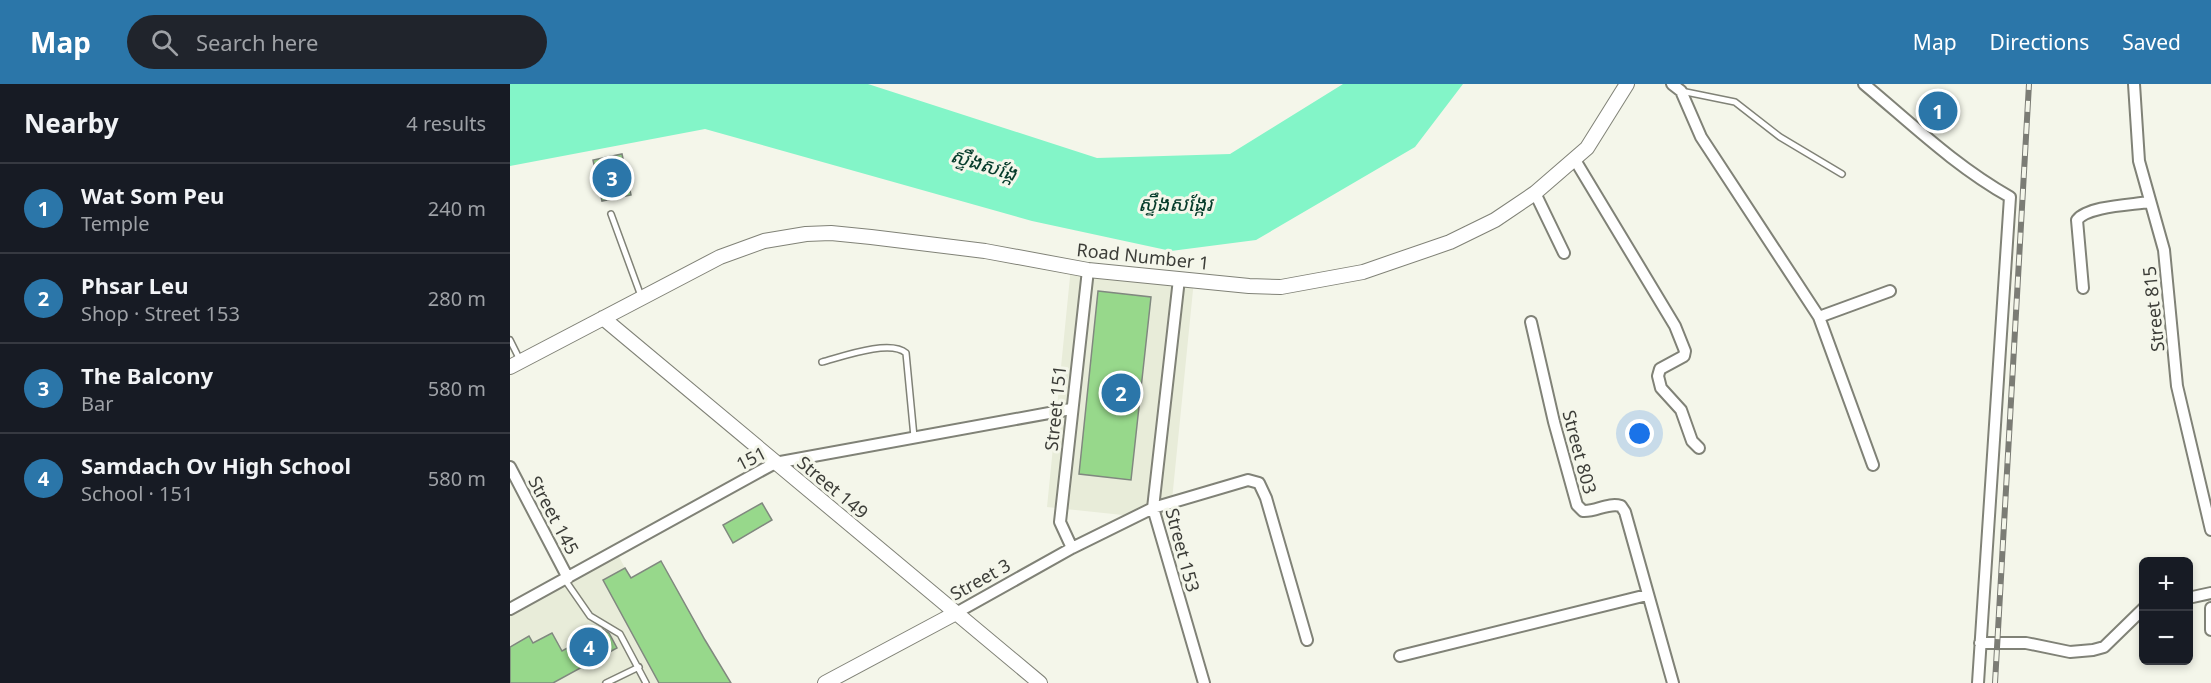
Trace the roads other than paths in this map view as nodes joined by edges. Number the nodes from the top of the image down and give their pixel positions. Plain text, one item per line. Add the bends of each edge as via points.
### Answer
1 (1627, 84) edge
2 (1864, 84) edge
3 (2134, 84) edge
4 (1676, 87) edge
5 (1575, 160) junction
6 (1842, 174) dead end
7 (1535, 193) junction
8 (2149, 202) junction
9 (611, 214) dead end
10 (1564, 253) dead end
11 (1088, 270) junction
12 (1179, 279) junction
13 (2083, 288) dead end
14 (1890, 291) dead end
15 (641, 297) junction
16 (1819, 316) junction
17 (603, 318) junction
18 (1531, 322) dead end
19 (510, 340) edge
20 (822, 362) dead end
21 (515, 364) edge
22 (1071, 409) junction
23 (914, 439) junction
24 (1699, 448) dead end
25 (775, 463) junction
26 (1873, 465) dead end
27 (510, 467) edge
28 (1153, 507) junction
29 (2211, 530) edge
30 (1072, 548) junction
31 (567, 579) junction
32 (2211, 593) edge
33 (1647, 595) junction
34 (2193, 596) edge
35 (2211, 608) edge
36 (510, 609) edge
37 (2141, 611) edge
38 (956, 613) junction
39 (2211, 630) edge
40 (1307, 640) dead end
41 (1980, 643) junction
42 (1400, 656) dead end
43 (639, 667) junction
44 (847, 678) edge
45 (606, 683) edge
46 (646, 683) edge
47 (825, 683) edge
48 (1040, 683) edge
49 (1204, 683) edge
50 (1672, 683) edge
51 (1978, 683) edge

1 - 5 street, Road Number 1 via 1587,148
2 - 41 street via 1977,179 2010,197
3 - 8 street, Street 815 via 2139,161
4 - 6 lane via 1735,102 1780,137
4 - 16 street via 1701,137
5 - 7 street, Road Number 1
5 - 24 street via 1675,326 1684,356 1660,369 1658,376 1661,388 1681,410 1692,441
7 - 10 street
7 - 12 street, Road Number 1 via 1495,220 1450,242 1363,272 1281,287
8 - 13 street via 2095,210 2077,220
8 - 29 street, Street 815 via 2164,250 2177,386
9 - 15 lane
11 - 12 street, Road Number 1
11 - 15 street, Road Number 1 via 915,242 806,234 743,248
11 - 22 street, Street 151
12 - 28 street, Street 153
14 - 16 street
15 - 17 street, Road Number 1
16 - 26 street
17 - 21 street, Road Number 1
17 - 25 street, Street 149
18 - 33 street, Street 803 via 1577,506 1583,511 1621,506
19 - 21 lane
20 - 23 lane via 882,348 906,352
22 - 23 street, 151
22 - 30 street, Street 151 via 1060,522
23 - 25 street, 151
25 - 31 street, 151
25 - 38 street, Street 149
27 - 31 street, Street 145
28 - 30 street, Street 3
28 - 40 street, Street 3 via 1248,480 1259,483
28 - 49 street, Street 153
30 - 38 street, Street 3
31 - 36 street, 151
31 - 43 lane via 590,616 620,634
32 - 34 street
33 - 42 street
33 - 50 street, Street 803
35 - 39 street
37 - 41 street via 2104,647 2093,650 2070,652 2026,643
38 - 44 street, Street 3
38 - 48 street, Street 149
41 - 51 street
43 - 45 lane
43 - 46 lane
44 - 47 street, Street 3

